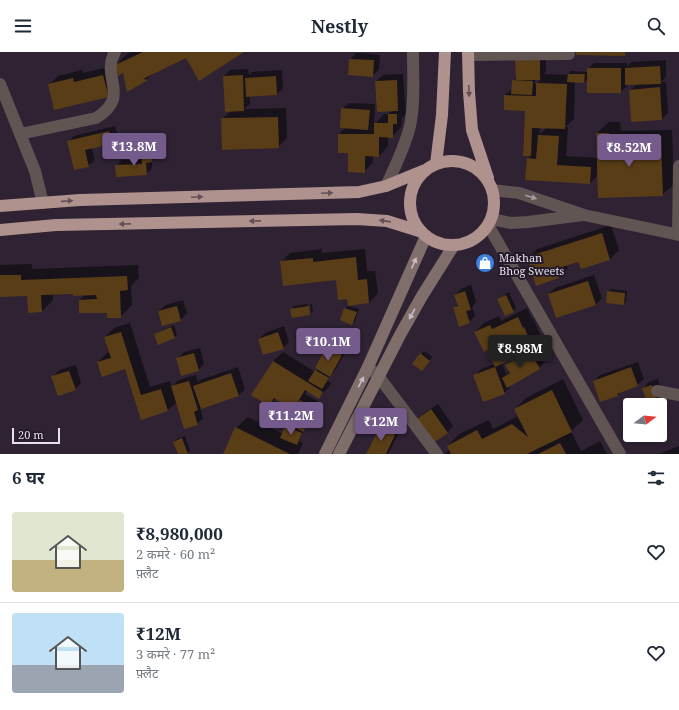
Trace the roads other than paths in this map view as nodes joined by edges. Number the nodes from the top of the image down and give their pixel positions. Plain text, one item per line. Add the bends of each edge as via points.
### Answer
1 (115, 52) edge
2 (413, 52) edge
3 (445, 52) edge
4 (468, 54) edge
5 (569, 54) dead end
6 (0, 84) edge
7 (20, 134) junction
8 (436, 164) junction
9 (679, 166) edge
10 (425, 170) junction
11 (386, 186) junction
12 (491, 186) junction
13 (43, 203) junction
14 (0, 206) edge
15 (584, 215) junction
16 (489, 222) junction
17 (0, 230) edge
18 (424, 234) junction
19 (678, 235) edge
20 (454, 245) junction
21 (368, 367) junction
22 (379, 376) junction
23 (658, 391) dead end
24 (679, 394) edge
25 (324, 454) edge
26 (339, 454) edge
27 (437, 454) edge
28 (620, 454) edge

1 - 7 street via 111,58 114,100 105,112 96,118
2 - 11 street via 410,126
3 - 8 highway via 442,115
4 - 5 street
4 -> 12 highway via 472,130
6 - 7 street
7 - 13 street via 35,171
8 - 10 highway
8 - 12 highway via 456,160 466,163 483,174
9 - 19 street
10 - 11 highway
10 - 18 highway via 415,184 410,200 415,222
13 -> 11 highway via 359,192
12 -> 15 street
12 - 16 highway via 494,205
13 - 14 highway
15 - 16 street via 528,222
15 - 19 street
16 - 20 highway via 479,236
16 - 28 street
18 -> 17 highway via 387,221 357,219 56,225
18 - 20 highway via 435,241
21 -> 18 main road
20 -> 22 main road via 422,296
21 - 22 street
25 -> 21 main road
22 - 26 main road
22 - 27 street
23 - 24 street

